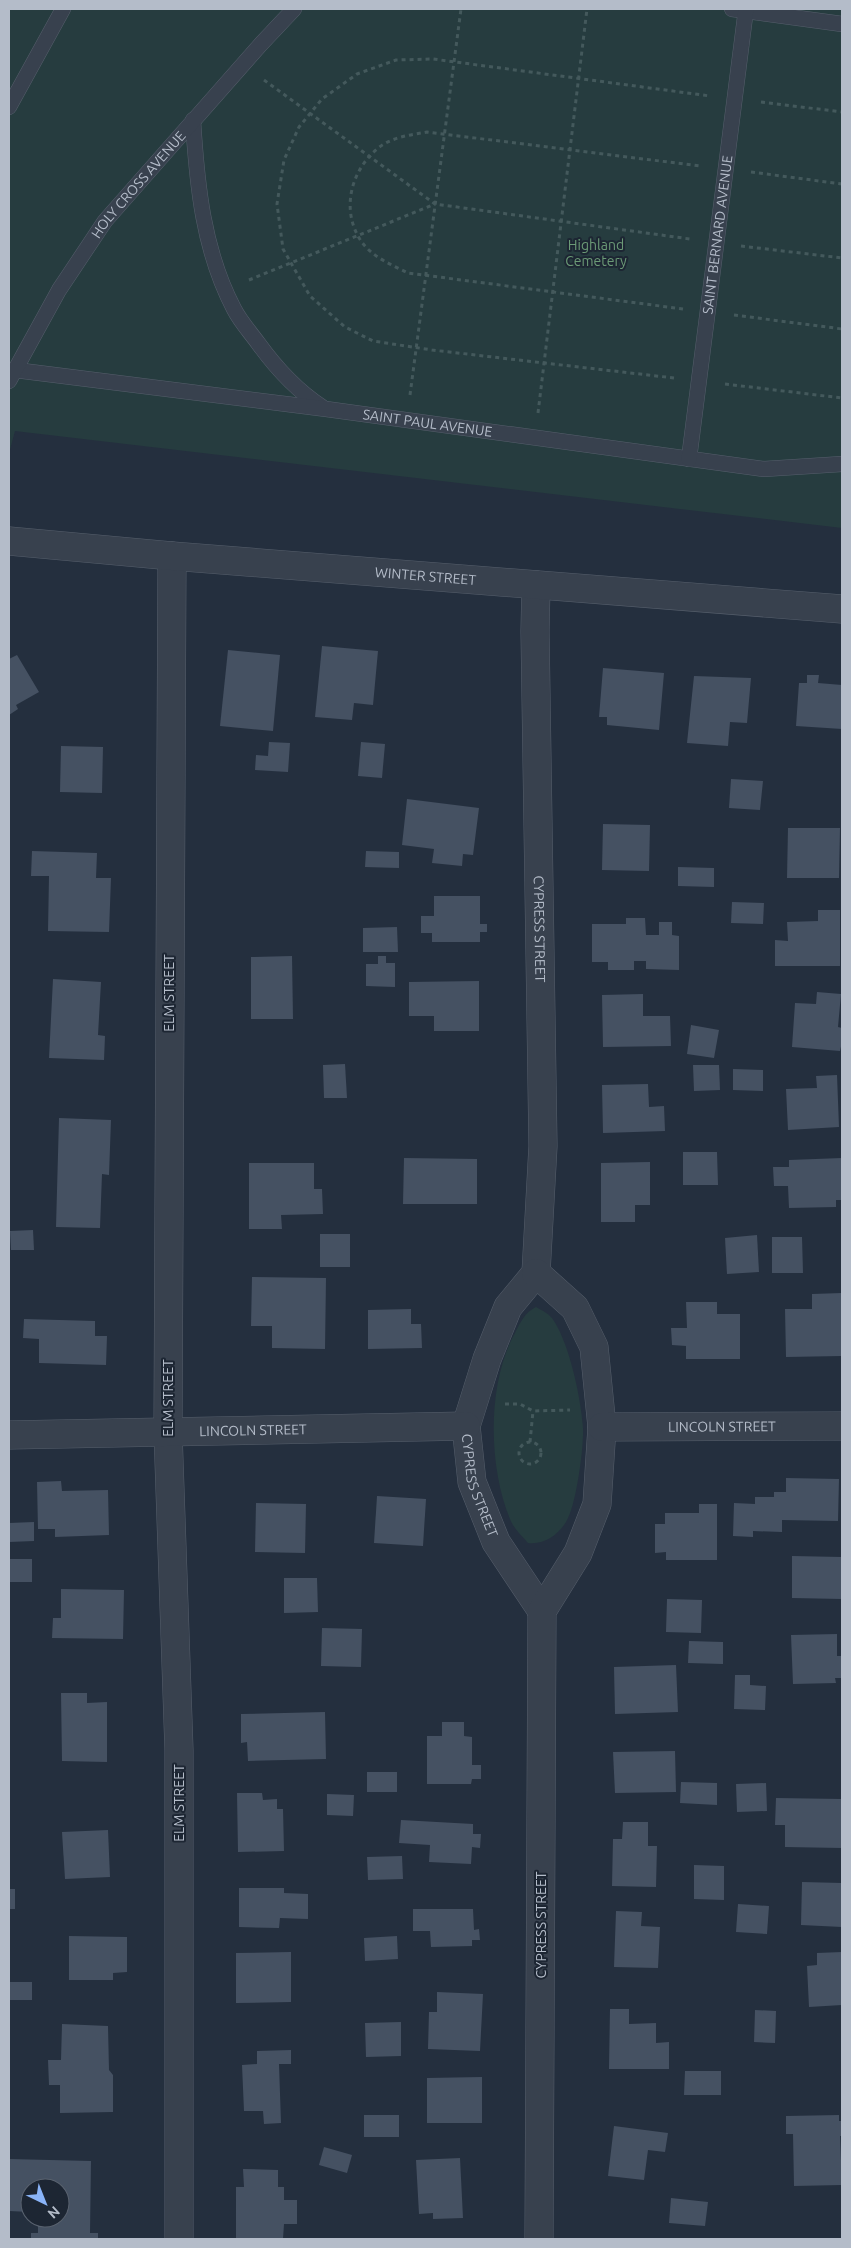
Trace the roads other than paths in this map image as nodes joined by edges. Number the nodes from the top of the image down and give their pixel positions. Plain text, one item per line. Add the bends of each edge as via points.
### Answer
1 (63, 9) edge
2 (294, 9) edge
3 (741, 9) edge
4 (842, 24) edge
5 (9, 107) edge
6 (193, 120) junction
7 (12, 375) edge
8 (326, 409) junction
9 (689, 459) junction
10 (842, 464) edge
11 (9, 541) edge
12 (172, 556) junction
13 (536, 585) junction
14 (842, 609) edge
15 (536, 1273) junction
16 (466, 1426) junction
17 (842, 1426) edge
18 (602, 1427) junction
19 (168, 1432) junction
20 (9, 1435) edge
21 (542, 1611) junction
22 (179, 2239) edge
23 (539, 2239) edge

1 - 5 lane
2 - 6 lane, HOLY CROSS AVENUE
3 - 4 lane
3 - 9 lane, SAINT BERNARD AVENUE via 735,99
6 - 7 lane, HOLY CROSS AVENUE via 105,221 59,290
6 - 8 lane via 197,187 208,238 234,310 286,378 303,395
7 - 8 lane, SAINT PAUL AVENUE
8 - 9 lane, SAINT PAUL AVENUE
9 - 10 lane, SAINT PAUL AVENUE via 764,469
11 - 12 street, WINTER STREET
12 - 13 street, WINTER STREET
12 - 19 street, ELM STREET
13 - 14 street, WINTER STREET
13 - 15 street, CYPRESS STREET via 543,1146
15 - 16 street, CYPRESS STREET via 508,1307
15 - 18 street via 575,1308 594,1347
16 - 19 street, LINCOLN STREET
16 - 21 street, CYPRESS STREET via 472,1482 496,1542
17 - 18 street, LINCOLN STREET
18 - 21 street via 597,1504 578,1553
19 - 20 street, LINCOLN STREET
19 - 22 street, ELM STREET via 179,1750
21 - 23 street, CYPRESS STREET

